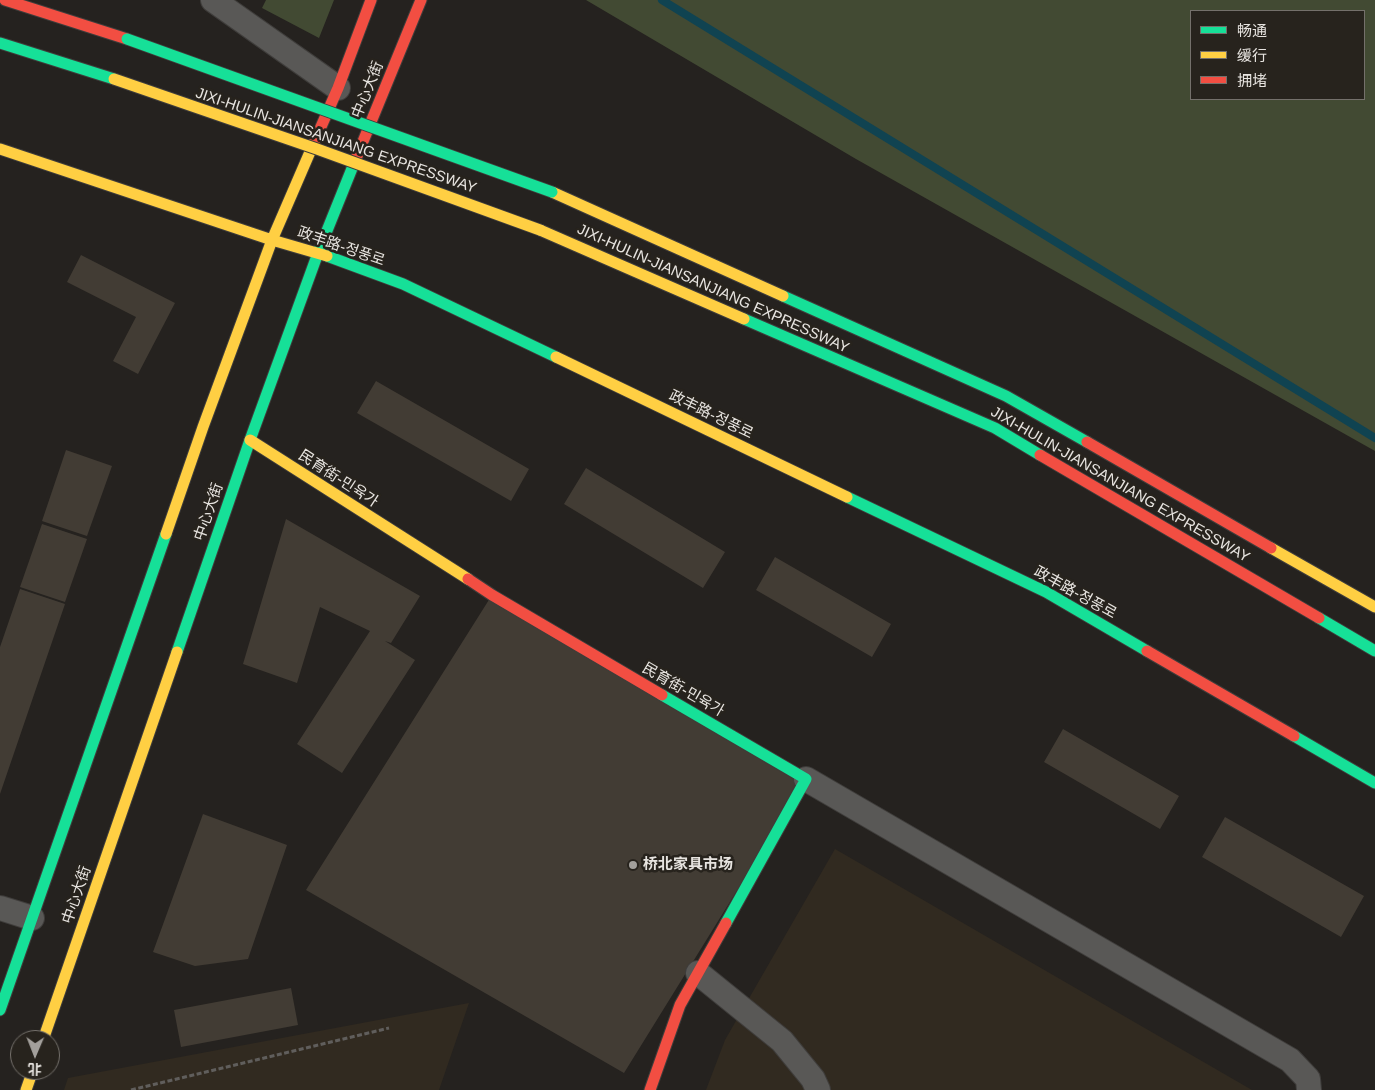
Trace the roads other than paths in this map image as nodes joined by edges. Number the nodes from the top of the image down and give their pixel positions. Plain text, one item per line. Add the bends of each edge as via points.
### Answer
1 (4, 0) edge
2 (213, 0) edge
3 (371, 0) edge
4 (420, 0) edge
5 (0, 43) edge
6 (338, 88) junction
7 (0, 149) edge
8 (272, 240) junction
9 (318, 253) junction
10 (250, 440) junction
11 (1375, 607) edge
12 (1375, 651) edge
13 (806, 779) junction
14 (1375, 783) edge
15 (0, 908) edge
16 (32, 918) junction
17 (698, 973) junction
18 (0, 1010) edge
19 (46, 1030) edge
20 (650, 1090) edge
21 (818, 1090) edge
22 (1309, 1090) edge

1 - 11 main road, JIXI-HULIN-JIANSANJIANG EXPRESSWAY, bridge via 127,39 552,192 1006,396
2 - 6 street
3 - 6 main road, 中心大街
4 - 9 main road, 中心大街
5 - 12 main road, JIXI-HULIN-JIANSANJIANG EXPRESSWAY, bridge via 317,149 540,230 994,428
6 - 8 main road, 中心大街
7 - 8 main road, 政丰路-정풍로
8 - 9 main road, 政丰路-정풍로
8 - 16 main road, 中心大街 via 203,427
9 - 10 main road, 中心大街
9 - 14 main road, 政丰路-정풍로 via 403,284 1046,592
10 - 13 main road, 民育街-민육가 via 492,595
10 - 19 main road, 中心大街
13 - 17 main road
13 - 22 street via 1290,1060 1308,1079
15 - 16 street
16 - 18 main road, 中心大街
17 - 20 main road via 680,1005
17 - 21 street via 782,1041

